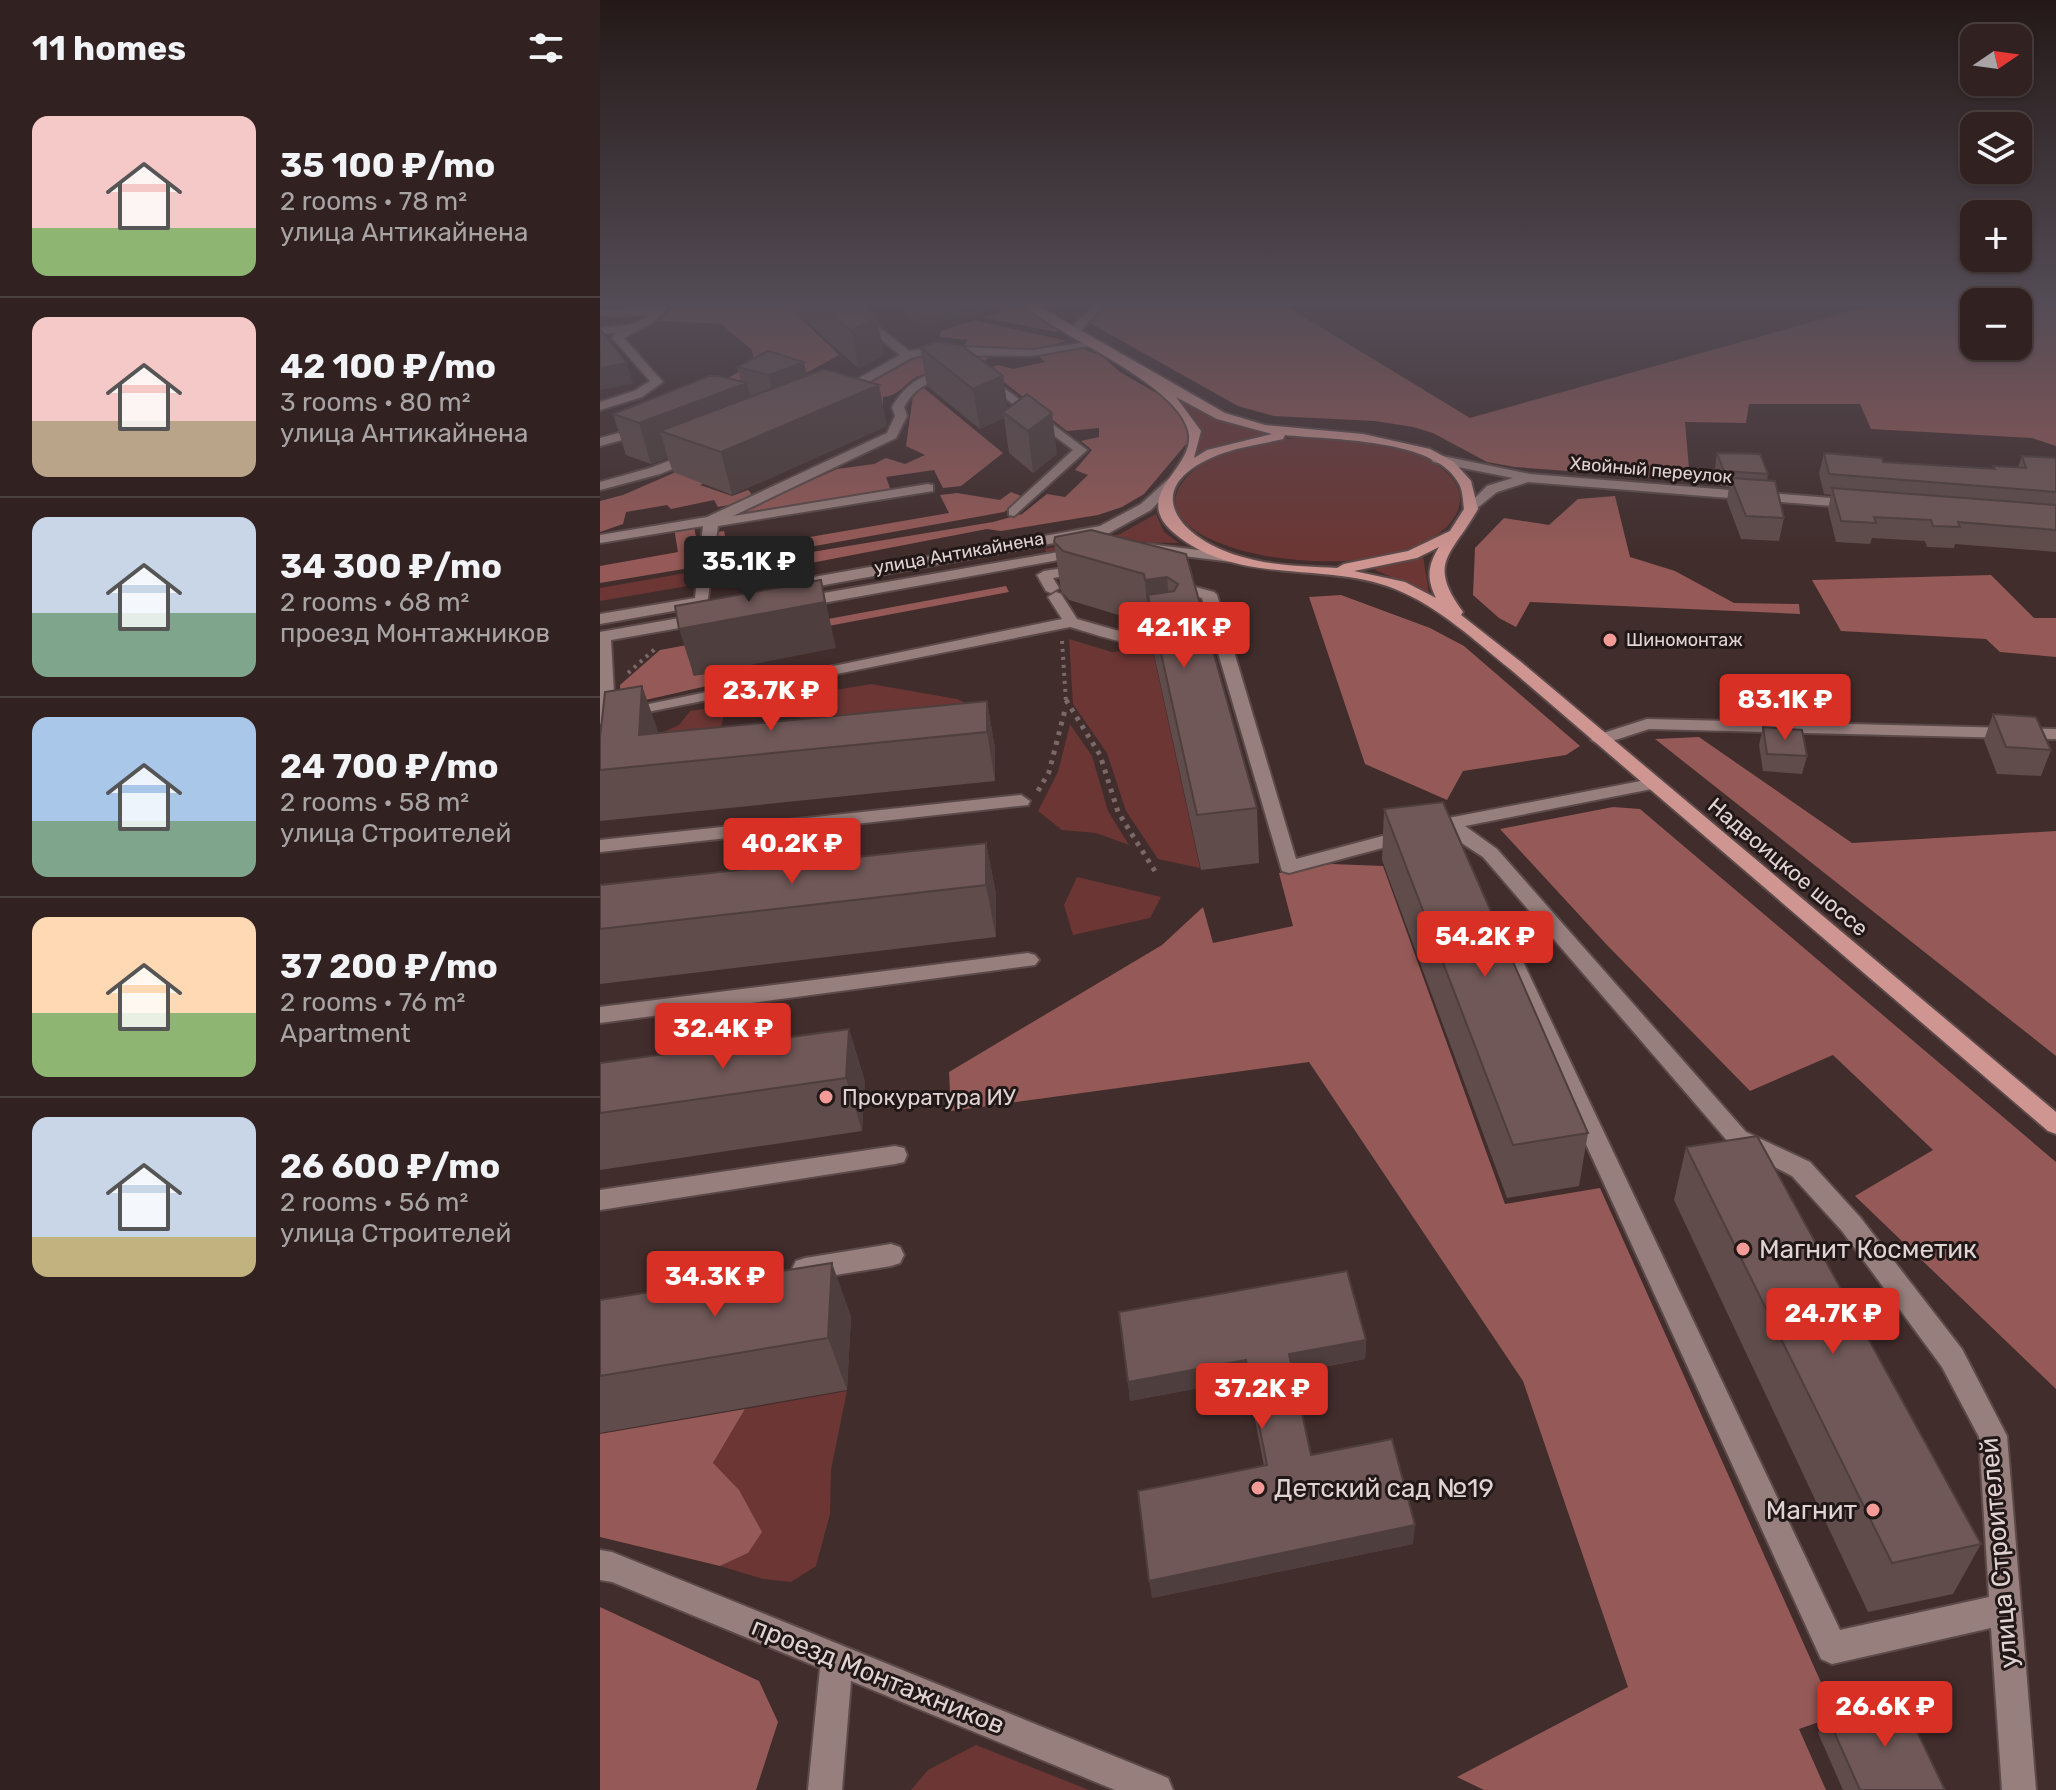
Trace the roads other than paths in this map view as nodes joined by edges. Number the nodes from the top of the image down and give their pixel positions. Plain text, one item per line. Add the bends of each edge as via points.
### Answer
1 (650, 387) edge
2 (853, 387) edge
3 (911, 387) edge
4 (997, 387) edge
5 (1156, 387) edge
6 (1166, 387) edge
7 (835, 397) edge
8 (600, 406) edge
9 (661, 425) edge
10 (1314, 434) junction
11 (600, 442) edge
12 (711, 448) edge
13 (1438, 459) junction
14 (1177, 475) junction
15 (1530, 478) junction
16 (600, 486) edge
17 (928, 488) dead end
18 (1866, 505) edge
19 (1471, 509) junction
20 (1014, 512) dead end
21 (711, 521) junction
22 (1453, 533) junction
23 (600, 539) edge
24 (1132, 547) edge
25 (1098, 549) edge
26 (1232, 558) junction
27 (1101, 567) edge
28 (1289, 568) junction
29 (1155, 581) edge
30 (780, 588) edge
31 (785, 604) edge
32 (722, 615) edge
33 (1066, 623) junction
34 (1218, 630) junction
35 (601, 631) edge
36 (1198, 632) edge
37 (1171, 635) edge
38 (1488, 647) junction
39 (604, 717) edge
40 (2056, 734) edge
41 (1600, 740) junction
42 (1651, 784) junction
43 (1028, 798) road end
44 (1449, 824) junction
45 (600, 846) edge
46 (1469, 867) edge
47 (1496, 925) edge
48 (1028, 960) dead end
49 (600, 1015) edge
50 (2056, 1125) edge
51 (895, 1155) dead end
52 (600, 1200) edge
53 (891, 1255) dead end
54 (784, 1273) edge
55 (600, 1565) edge
56 (2005, 1609) junction
57 (837, 1659) junction
58 (825, 1790) edge
59 (1156, 1790) edge
60 (2019, 1790) edge

1 - 8 street
2 - 7 street
3 - 21 street via 898,407 901,416 892,435
4 - 20 street via 1081,450
5 - 14 main road via 1180,407 1195,431 1193,449
6 - 10 main road via 1240,422
9 - 11 street
10 - 13 main road via 1395,443
10 - 14 main road via 1235,445 1193,462
12 - 16 street
13 - 15 street, Хвойный переулок
13 - 19 main road via 1462,477
14 - 26 main road via 1165,500 1174,524 1191,539
14 - 30 street, улица Антикайнена via 1146,507 1104,530
15 - 18 street, Хвойный переулок
15 - 19 street, Хвойный переулок via 1492,489
17 - 21 street
19 - 22 main road
21 - 23 street
21 - 35 street via 710,600
22 - 28 main road via 1385,562
22 - 38 main road via 1436,560 1441,598
24 - 26 street
25 - 31 street, улица Антикайнена
26 - 28 main road
27 - 33 street via 1044,575
28 - 38 main road via 1372,579 1411,591
29 - 34 street via 1209,595
32 - 35 street
33 - 37 street via 1132,640
33 - 39 street
34 - 36 street
34 - 44 street via 1289,867
35 - 39 street
38 - 41 main road, Надвоицкое шоссе
40 - 41 street via 1647,724
41 - 42 main road, Надвоицкое шоссе
42 - 44 street
42 - 50 main road, Надвоицкое шоссе
43 - 45 street
44 - 46 street
44 - 56 street, улица Строителей via 1490,853 1738,1138 1801,1169 1860,1235 1944,1347 1993,1436
47 - 56 street via 1832,1648
48 - 49 street
51 - 52 street
53 - 54 street
55 - 57 street, проезд Монтажников
56 - 60 street, улица Строителей
57 - 58 street
57 - 59 street, проезд Монтажников

